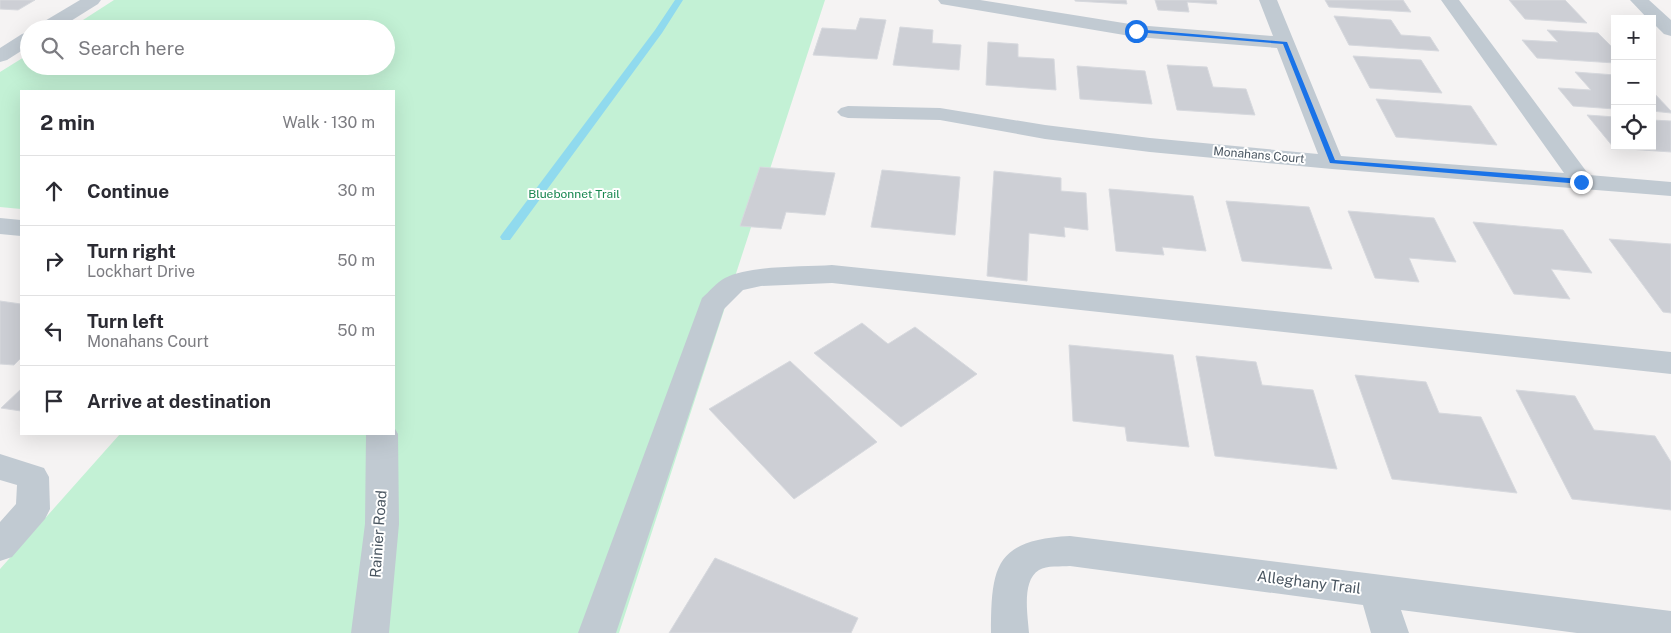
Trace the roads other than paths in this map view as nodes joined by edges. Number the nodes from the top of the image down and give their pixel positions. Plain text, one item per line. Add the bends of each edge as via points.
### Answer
1 (92, 0) edge
2 (946, 0) edge
3 (1268, 0) edge
4 (1450, 0) edge
5 (1639, 0) edge
6 (60, 20) edge
7 (1671, 30) edge
8 (1285, 43) junction
9 (20, 44) edge
10 (0, 56) edge
11 (848, 112) dead end
12 (1332, 162) junction
13 (1581, 182) junction
14 (1671, 189) edge
15 (0, 226) edge
16 (20, 228) edge
17 (1671, 363) edge
18 (382, 435) edge
19 (0, 467) edge
20 (0, 546) edge
21 (1377, 591) junction
22 (1671, 628) edge
23 (370, 633) edge
24 (597, 633) edge
25 (1010, 633) edge
26 (1390, 633) edge

1 - 6 street
2 - 8 street via 1136,31
3 - 8 street
4 - 13 street
5 - 7 street
8 - 12 street
9 - 10 street
11 - 12 street, Monahans Court via 940,114 1150,145
12 - 13 street, Monahans Court
13 - 14 street, Monahans Court
15 - 16 street
17 - 24 street via 832,274 761,277 734,284 712,305
18 - 23 street, Rainier Road via 382,524
19 - 20 street via 33,477 33,510
21 - 22 street, Alleghany Trail
21 - 25 street, Alleghany Trail via 1070,551 1043,553 1026,559 1013,576
21 - 26 street

